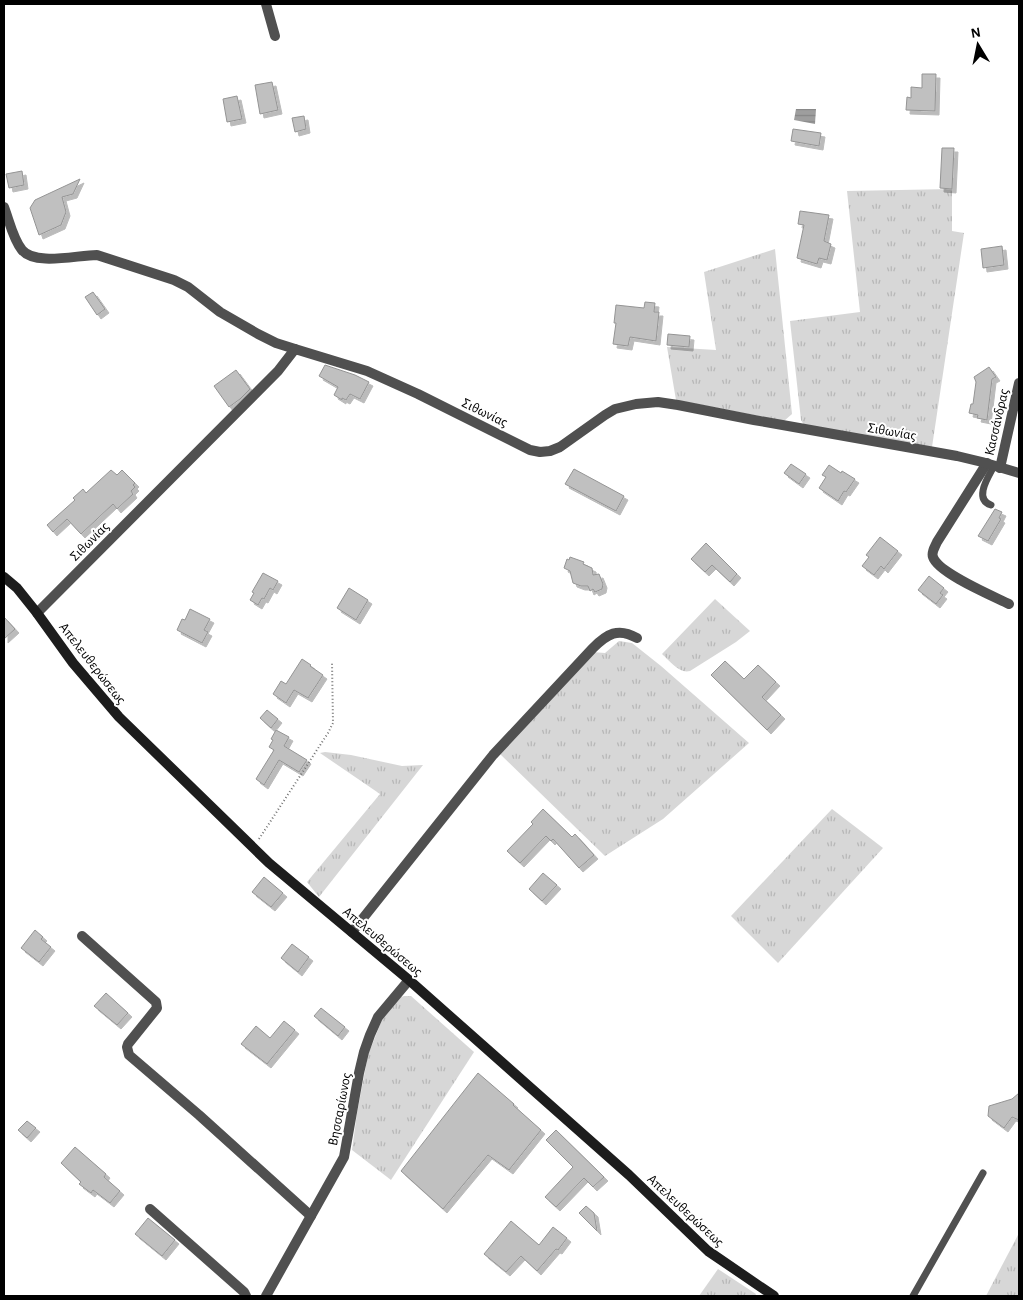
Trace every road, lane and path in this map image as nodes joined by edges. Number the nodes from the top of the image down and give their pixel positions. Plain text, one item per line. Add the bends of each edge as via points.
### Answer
1 (266, 4) edge
2 (275, 36) dead end
3 (4, 207) edge
4 (295, 349) junction
5 (1019, 383) edge
6 (994, 466) junction
7 (1019, 473) edge
8 (990, 505) dead end
9 (4, 577) edge
10 (1009, 604) dead end
11 (37, 613) junction
12 (637, 638) dead end
13 (332, 662) dead end
14 (253, 847) junction
15 (352, 932) junction
16 (82, 936) dead end
17 (409, 980) junction
18 (120, 1048) dead end
19 (128, 1055) junction
20 (983, 1173) dead end
21 (150, 1209) dead end
22 (311, 1216) junction
23 (246, 1296) edge
24 (266, 1296) edge
25 (774, 1296) edge
26 (913, 1296) edge

1 - 2 street
3 - 4 street via 17,242 29,256 50,259 97,255 174,280 258,334
4 - 6 street, Σιθωνίας via 367,371 540,452 560,448 616,409 658,402 957,456
4 - 11 street, Σιθωνίας via 278,371
5 - 6 street, Κασσάνδρας
6 - 7 street, Σιθωνίας
6 - 8 lane via 982,493
6 - 10 street via 937,542 933,556 949,574
9 - 11 street, Απελευθερώσεως
11 - 14 street, Απελευθερώσεως via 73,663 119,717
12 - 15 street via 616,632 593,648 494,755
13 - 14 path via 333,723
14 - 15 street, Απελευθερώσεως
15 - 17 street, Απελευθερώσεως
16 - 19 street via 156,1002 157,1008 128,1044
17 - 22 street, Βησσαρίωνος via 378,1017 370,1035 359,1073 344,1156
17 - 25 street, Απελευθερώσεως via 629,1175 708,1251
18 - 19 street
19 - 22 street
20 - 26 lane
21 - 23 street
22 - 24 street, Βησσαρίωνος

